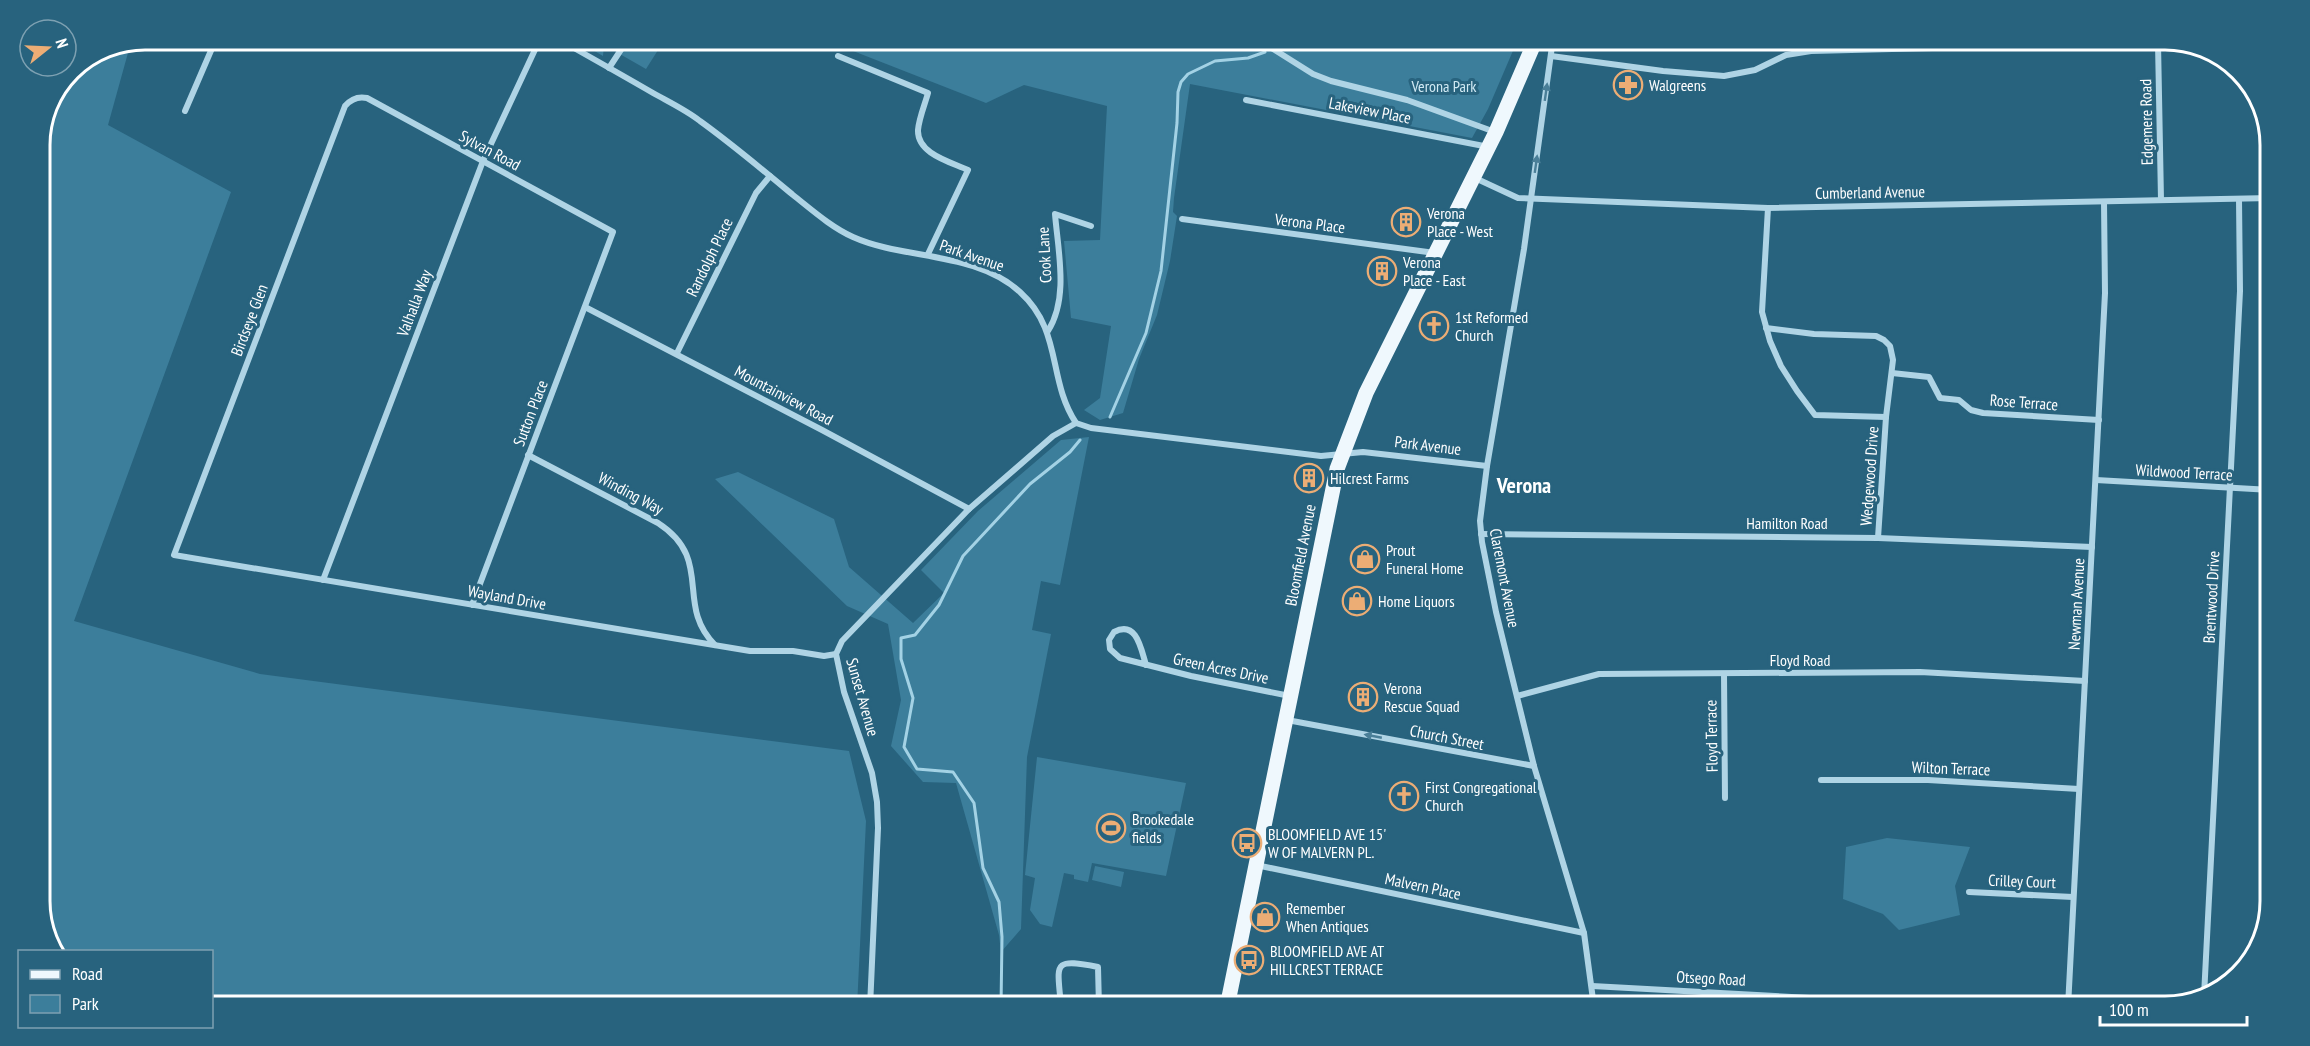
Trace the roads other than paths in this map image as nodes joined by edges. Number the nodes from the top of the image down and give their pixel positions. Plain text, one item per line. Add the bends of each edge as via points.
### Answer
1 (211, 50) edge
2 (535, 50) edge
3 (577, 50) edge
4 (621, 50) edge
5 (1275, 50) edge
6 (1531, 50) edge
7 (1552, 50) edge
8 (1847, 50) edge
9 (2158, 50) edge
10 (838, 56) dead end
11 (1551, 56) junction
12 (609, 68) junction
13 (354, 99) joint
14 (1246, 100) dead end
15 (185, 111) dead end
16 (1493, 140) junction
17 (483, 161) junction
18 (770, 176) junction
19 (1474, 177) junction
20 (2260, 198) edge
21 (2239, 199) junction
22 (1531, 200) junction
23 (2161, 200) junction
24 (2104, 202) junction
25 (1768, 208) junction
26 (1182, 219) dead end
27 (1091, 226) dead end
28 (613, 232) joint
29 (1436, 253) junction
30 (928, 254) junction
31 (585, 307) junction
32 (1766, 328) junction
33 (1048, 331) junction
34 (677, 353) junction
35 (1892, 374) junction
36 (1886, 417) junction
37 (2099, 420) junction
38 (1076, 423) junction
39 (1342, 454) junction
40 (528, 455) junction
41 (1487, 466) junction
42 (2096, 480) junction
43 (2230, 488) junction
44 (2260, 489) edge
45 (969, 509) junction
46 (1481, 534) junction
47 (1878, 538) junction
48 (2092, 548) junction
49 (174, 555) joint
50 (323, 580) junction
51 (472, 605) junction
52 (715, 646) junction
53 (836, 654) junction
54 (1146, 665) junction
55 (1724, 674) junction
56 (2085, 681) junction
57 (1290, 696) junction
58 (1517, 696) junction
59 (1285, 720) junction
60 (1534, 766) junction
61 (1821, 780) dead end
62 (2079, 789) junction
63 (1725, 798) dead end
64 (1256, 865) junction
65 (1969, 892) dead end
66 (2073, 897) junction
67 (1584, 933) junction
68 (1592, 986) junction
69 (2204, 988) edge
70 (871, 996) edge
71 (1060, 996) edge
72 (1099, 996) edge
73 (1229, 996) edge
74 (1593, 996) edge
75 (1747, 996) edge
76 (2068, 996) edge

1 - 15 street
2 - 17 street, Valhalla Way
3 - 12 street, Park Avenue
4 - 12 street
5 - 16 street via 1313,74 1407,99
6 - 16 main road, Bloomfield Avenue
7 - 11 street, Claremont Avenue
8 - 11 street via 1803,51 1746,73 1724,76
9 - 23 street, Edgemere Road
10 - 30 street via 928,93 918,131 920,139 935,156 968,170
22 -> 11 street, Claremont Avenue
12 - 18 street, Park Avenue via 699,120
13 - 17 street, Sylvan Road via 367,98
13 - 49 street, Birdseye Glen via 345,106
14 - 16 street, Lakeview Place
16 - 19 main road, Bloomfield Avenue
17 - 28 street, Sylvan Road
17 - 50 street, Valhalla Way
18 - 30 street, Park Avenue via 853,237
18 - 34 street, Randolph Place via 756,193
19 - 22 street, Cumberland Avenue via 1518,198
19 - 29 main road, Bloomfield Avenue
20 - 21 street, Cumberland Avenue
21 - 23 street, Cumberland Avenue
21 - 43 street, Brentwood Drive via 2240,291
22 - 25 street, Cumberland Avenue
22 - 41 street, Claremont Avenue
23 - 24 street, Cumberland Avenue
24 - 25 street, Cumberland Avenue
24 - 37 street, Newman Avenue via 2105,293
25 - 32 street, Wedgewood Drive via 1762,312
26 - 29 street, Verona Place
27 - 33 street, Cook Lane via 1055,214 1060,284 1057,311
28 - 31 street, Sutton Place
29 - 39 main road, Bloomfield Avenue via 1366,393
30 - 33 street, Park Avenue via 964,263 1004,280 1032,305
31 - 34 street, Mountainview Road
31 - 40 street, Sutton Place
32 - 35 street, Wedgewood Drive via 1880,338 1892,350
32 - 36 street, Wedgewood Drive via 1788,379 1815,415
33 - 38 street, Park Avenue via 1059,387
34 - 45 street, Mountainview Road
35 - 36 street, Wedgewood Drive
35 - 37 street, Rose Terrace via 1929,377 1940,398 1959,400 1971,410 1983,413
36 - 47 street, Wedgewood Drive
37 - 42 street, Newman Avenue
38 - 39 street, Park Avenue via 1321,456
38 - 45 street, Sunset Avenue via 1053,436
39 - 41 street, Park Avenue via 1363,452
39 - 57 main road, Bloomfield Avenue
40 - 51 street, Sutton Place
40 - 52 street, Winding Way via 671,532 690,561 696,616
41 - 46 street, Claremont Avenue
42 - 43 street, Wildwood Terrace
42 - 48 street, Newman Avenue
43 - 44 street, Wildwood Terrace
43 - 69 street, Brentwood Drive
45 - 53 street, Sunset Avenue via 842,641
46 - 47 street, Hamilton Road
46 - 58 street, Claremont Avenue
47 - 48 street, Hamilton Road
48 - 56 street, Newman Avenue
49 - 50 street, Wayland Drive
50 - 51 street, Wayland Drive
51 - 52 street, Wayland Drive
52 - 53 street, Wayland Drive
53 - 70 street, Sunset Avenue via 877,802
54 - 54 street, Green Acres Drive via 1133,632 1114,632 1108,645 1112,653
54 - 57 street, Green Acres Drive
55 - 56 street, Floyd Road via 1920,672
55 - 58 street, Floyd Road via 1599,674
55 - 63 street, Floyd Terrace
56 - 62 street, Newman Avenue
57 - 59 main road, Bloomfield Avenue
58 - 60 street, Claremont Avenue
60 -> 59 street, Church Street
59 - 64 main road, Bloomfield Avenue
60 - 67 street, Claremont Avenue
61 - 62 street, Wilton Terrace via 1928,780
62 - 66 street, Newman Avenue
64 - 67 street, Malvern Place
64 - 73 main road, Bloomfield Avenue
65 - 66 street, Crilley Court
66 - 76 street, Newman Avenue
67 - 68 street, Claremont Avenue
68 - 74 street, Claremont Avenue
68 - 75 street, Otsego Road
71 - 72 street via 1059,970 1070,962 1098,967

